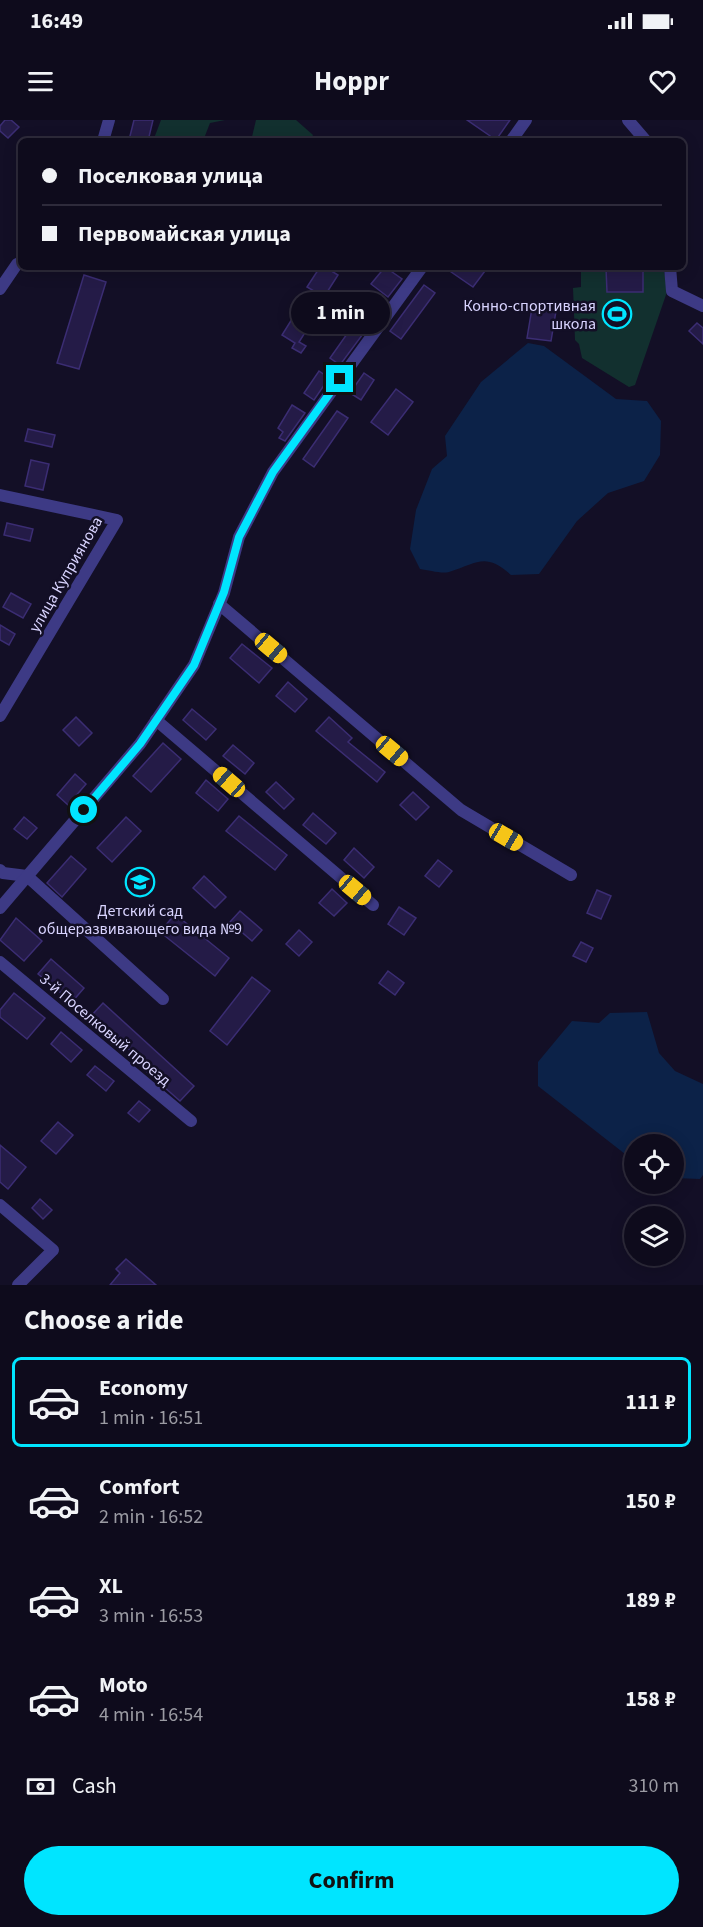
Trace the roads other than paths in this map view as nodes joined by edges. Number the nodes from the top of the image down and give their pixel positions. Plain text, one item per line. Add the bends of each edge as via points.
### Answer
1 (109, 120) edge
2 (526, 120) edge
3 (628, 120) edge
4 (104, 138) edge
5 (513, 138) edge
6 (643, 138) edge
7 (18, 264) edge
8 (420, 270) edge
9 (670, 270) edge
10 (0, 290) edge
11 (703, 306) edge
12 (0, 495) edge
13 (219, 604) junction
14 (0, 716) edge
15 (156, 720) junction
16 (0, 870) edge
17 (571, 875) dead end
18 (27, 876) junction
19 (373, 905) dead end
20 (0, 908) edge
21 (0, 962) edge
22 (163, 999) dead end
23 (190, 1120) dead end
24 (0, 1205) edge
25 (18, 1285) edge

1 - 4 street
2 - 5 street
3 - 6 street
7 - 10 street
8 - 13 street via 273,472 239,537
9 - 11 street via 672,291
12 - 14 street, улица Куприянова via 117,520
13 - 15 street via 194,665
13 - 17 street via 461,810
15 - 18 street
15 - 19 street
16 - 18 street
18 - 20 street
18 - 22 street
21 - 23 street, 3-й Поселковый проезд
24 - 25 street via 53,1250

